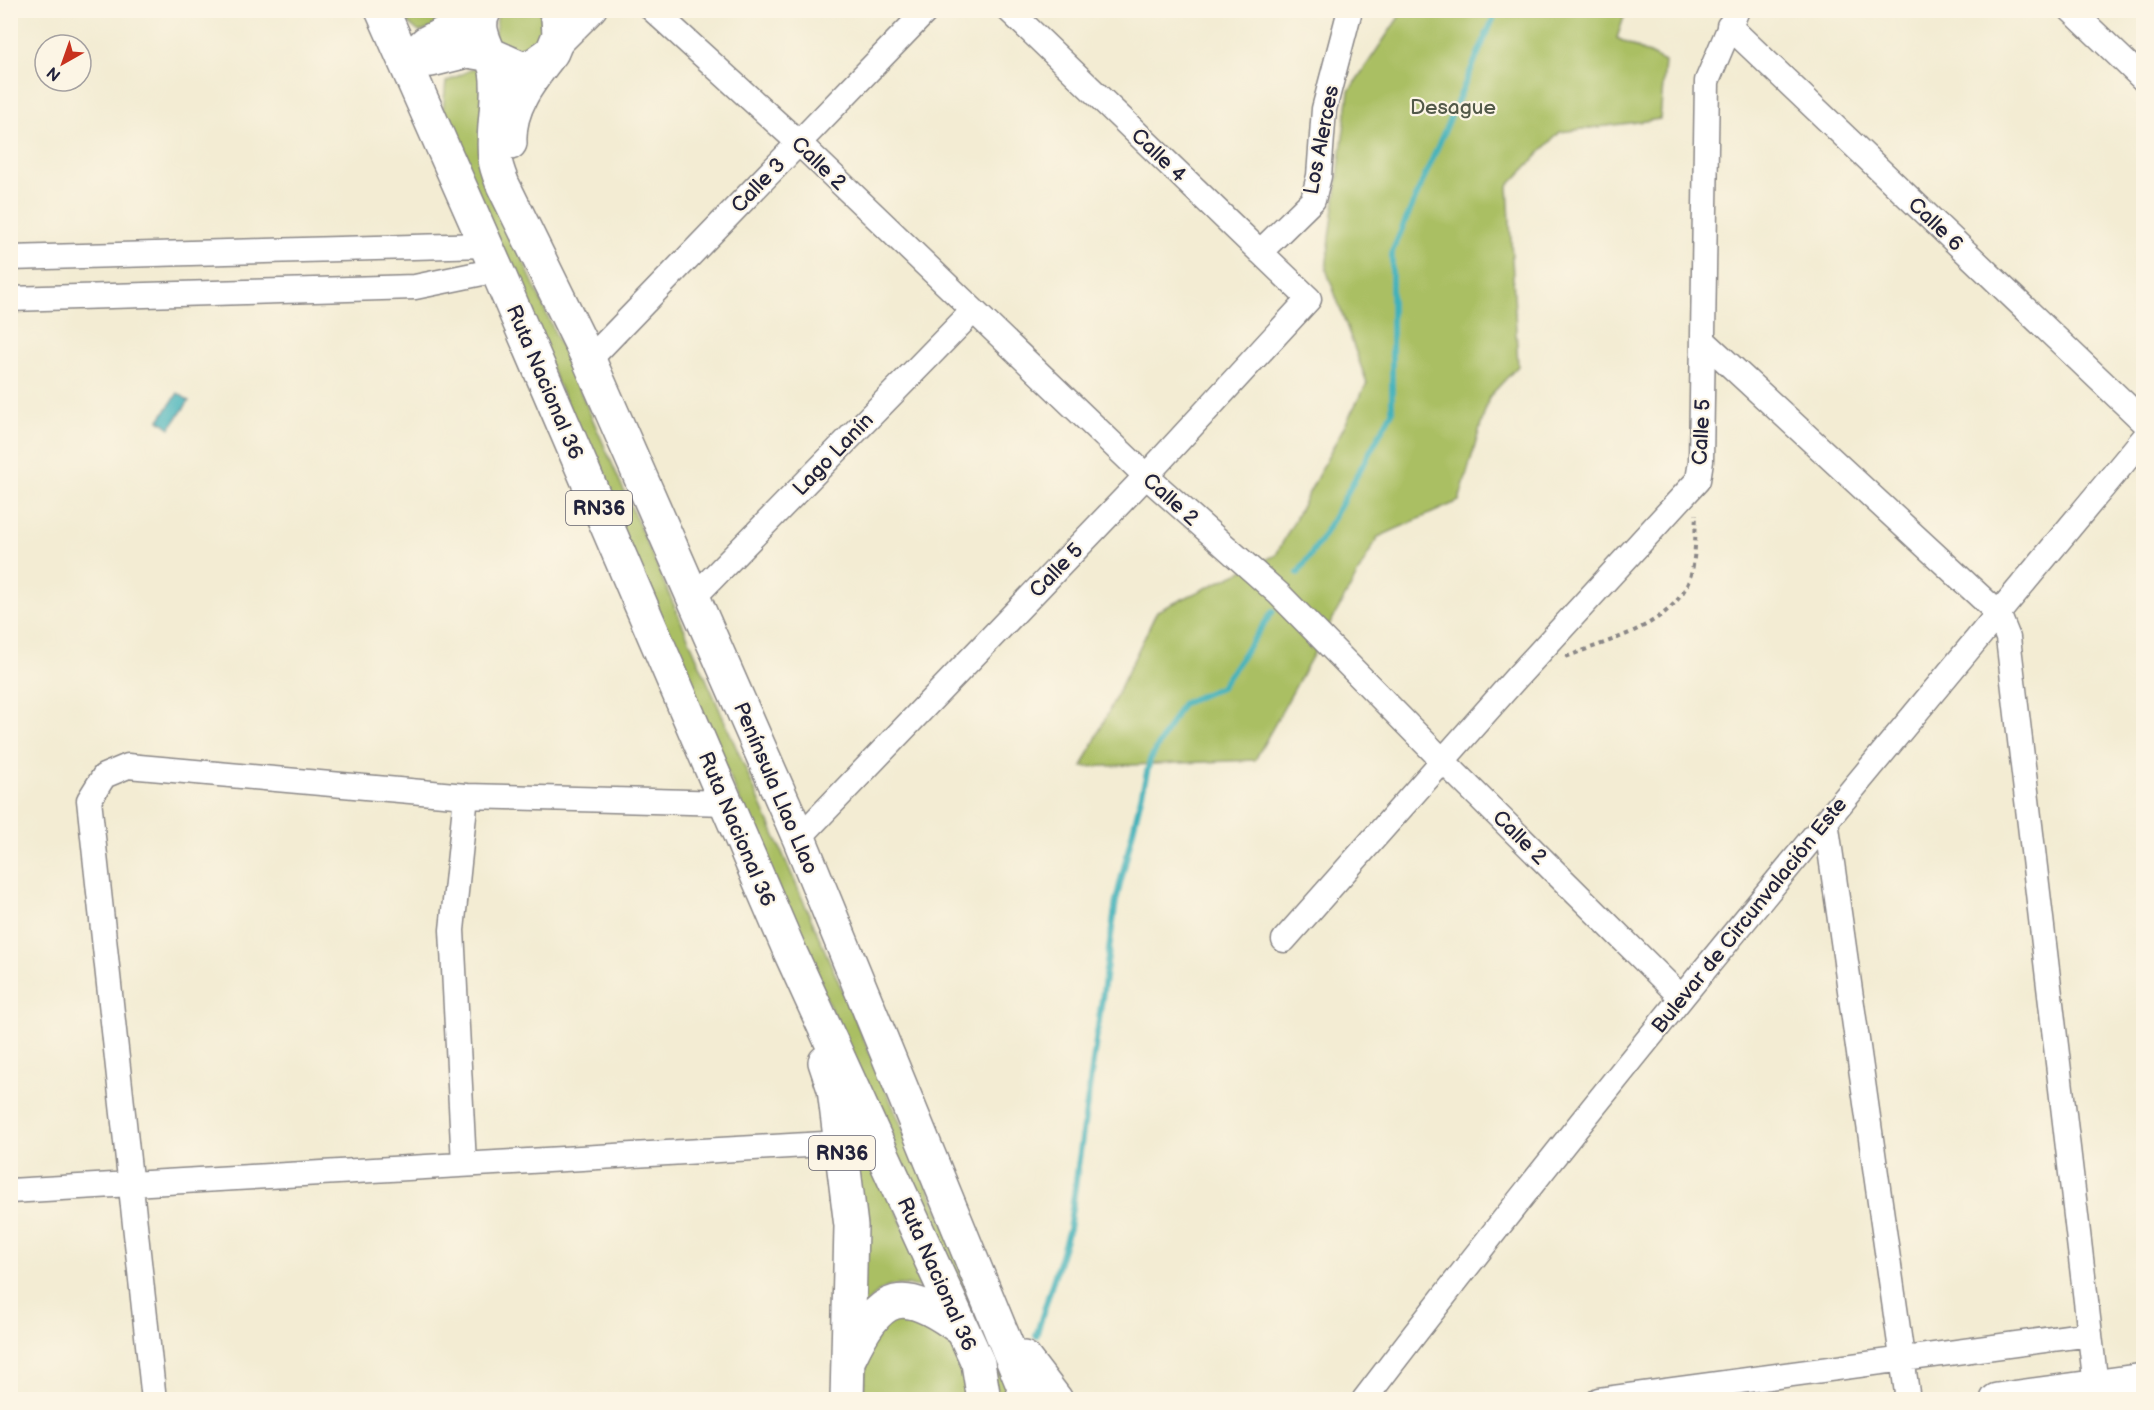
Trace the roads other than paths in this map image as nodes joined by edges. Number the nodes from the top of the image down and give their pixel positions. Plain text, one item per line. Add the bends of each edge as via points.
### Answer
1 (382, 10) edge
2 (555, 10) edge
3 (594, 10) edge
4 (652, 10) edge
5 (927, 10) edge
6 (1009, 10) edge
7 (1350, 10) edge
8 (2071, 10) edge
9 (483, 12) edge
10 (1733, 18) edge
11 (552, 52) junction
12 (492, 55) junction
13 (406, 62) junction
14 (2144, 80) edge
15 (799, 143) junction
16 (1260, 252) junction
17 (491, 257) junction
18 (539, 257) junction
19 (10, 258) edge
20 (10, 299) edge
21 (1309, 299) joint
22 (972, 312) junction
23 (1704, 342) junction
24 (589, 360) junction
25 (2144, 422) edge
26 (2144, 438) edge
27 (1146, 476) junction
28 (694, 597) junction
29 (1998, 613) junction
30 (1443, 761) junction
31 (466, 796) junction
32 (727, 803) junction
33 (1826, 821) junction
34 (799, 838) junction
35 (1284, 940) dead end
36 (790, 954) junction
37 (1680, 996) junction
38 (841, 1143) junction
39 (464, 1164) junction
40 (133, 1184) junction
41 (10, 1191) edge
42 (997, 1325) junction
43 (961, 1329) junction
44 (2090, 1334) junction
45 (849, 1358) junction
46 (1902, 1359) junction
47 (2144, 1380) edge
48 (2096, 1386) junction
49 (154, 1400) edge
50 (847, 1400) edge
51 (984, 1400) edge
52 (1029, 1400) edge
53 (1056, 1400) edge
54 (1364, 1400) edge
55 (1599, 1400) edge
56 (1908, 1400) edge
57 (1997, 1400) edge

1 - 13 main road, Ruta Nacional 36 / RN36
2 - 11 main road via 559,35
3 - 11 street
4 - 15 street, Calle 2
5 - 15 street, Calle 3
6 - 16 street, Calle 4
7 - 16 street, Los Alerces via 1324,109 1313,201
8 - 14 street
9 - 12 main road, Península Llao Llao via 483,40
9 - 13 main road via 426,43
10 - 23 street, Calle 5 via 1707,81
10 - 25 street, Calle 6
11 - 12 main road via 534,65 520,68
11 - 18 main road, Península Llao Llao via 526,85 515,108 510,138 512,167
12 - 13 main road via 467,51
12 - 18 main road, Península Llao Llao via 496,80 495,162
13 - 17 main road, Ruta Nacional 36 / RN36
15 - 22 street, Calle 2
15 - 24 street, Calle 3
16 - 21 street, Calle 4
17 - 19 street
17 - 20 street via 415,287
17 - 32 main road, Ruta Nacional 36 / RN36
18 - 24 main road, Península Llao Llao
21 - 27 street, Calle 5
22 - 27 street, Calle 2
22 - 28 street, Lago Lanín
23 - 29 street
23 - 30 street, Calle 5 via 1698,480
24 - 28 main road, Península Llao Llao
26 - 29 street, Bulevar de Circunvalación Este
27 - 30 street, Calle 2 via 1280,594
27 - 34 street, Calle 5
28 - 34 main road, Península Llao Llao
29 - 33 street, Bulevar de Circunvalación Este
29 - 44 street via 2008,638
30 - 35 street, Calle 5
30 - 37 street, Calle 2
31 - 32 street
31 - 39 street via 452,930
31 - 40 street via 128,766 104,776 89,800
32 - 36 main road, Ruta Nacional 36 / RN36
33 - 37 street, Bulevar de Circunvalación Este
33 - 46 street
34 - 42 main road, Península Llao Llao
36 - 38 main road, Ruta Nacional 36 / RN36 via 834,1089
36 - 43 main road, Ruta Nacional 36 / RN36
37 - 54 street, Bulevar de Circunvalación Este
38 - 39 street
38 - 45 main road, Ruta Nacional 36 / RN36 via 851,1226
39 - 40 street
40 - 41 street
40 - 49 street
42 - 52 main road, Península Llao Llao
42 - 53 main road, Península Llao Llao
43 - 45 main road, RN36 via 920,1302 891,1302 864,1327
43 - 51 main road, Ruta Nacional 36 / RN36 via 978,1363
44 - 46 street
44 - 48 street
45 - 50 main road, Ruta Nacional 36 / RN36
46 - 55 street
46 - 56 street
47 - 48 main road
48 - 57 main road

